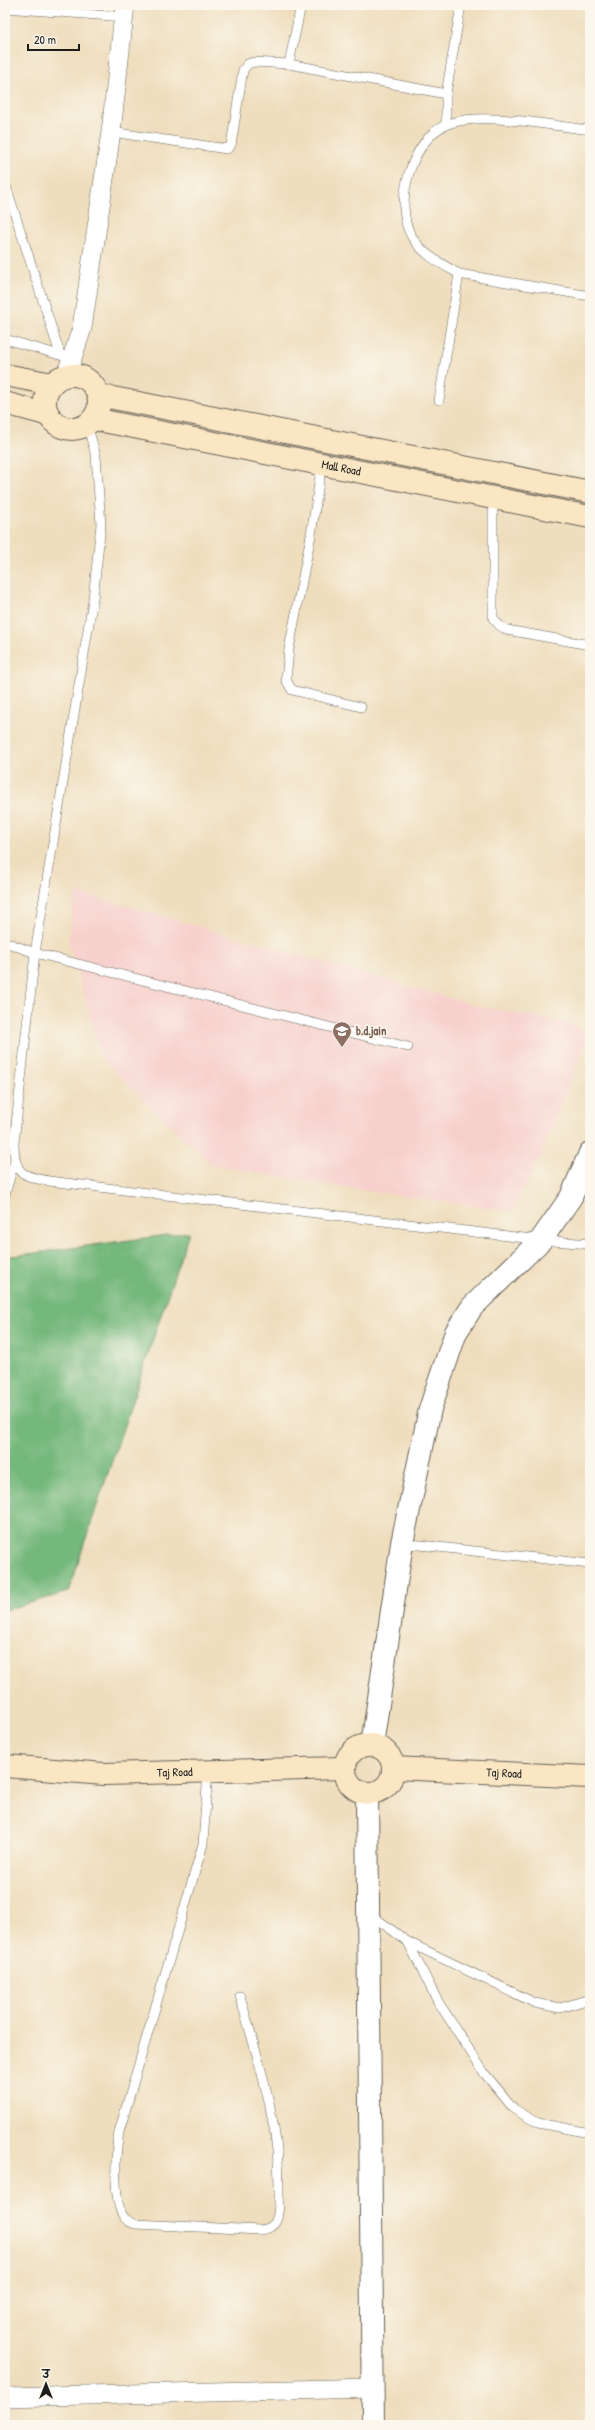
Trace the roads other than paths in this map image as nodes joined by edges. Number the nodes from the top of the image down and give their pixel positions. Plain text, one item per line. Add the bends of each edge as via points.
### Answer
1 (301, 5) edge
2 (461, 5) edge
3 (5, 8) edge
4 (124, 11) edge
5 (289, 64) junction
6 (446, 94) junction
7 (446, 124) junction
8 (590, 130) edge
9 (111, 132) junction
10 (5, 183) edge
11 (459, 274) junction
12 (590, 296) edge
13 (5, 339) edge
14 (63, 370) junction
15 (5, 375) edge
16 (98, 395) junction
17 (439, 400) dead end
18 (5, 402) edge
19 (49, 415) junction
20 (90, 422) junction
21 (322, 463) junction
22 (590, 492) edge
23 (493, 498) junction
24 (590, 517) edge
25 (590, 645) edge
26 (361, 707) dead end
27 (5, 942) edge
28 (35, 953) junction
29 (408, 1047) dead end
30 (590, 1152) edge
31 (15, 1160) junction
32 (5, 1194) edge
33 (541, 1240) junction
34 (590, 1244) edge
35 (402, 1543) junction
36 (590, 1564) edge
37 (372, 1745) junction
38 (5, 1766) edge
39 (344, 1768) junction
40 (393, 1768) junction
41 (208, 1771) junction
42 (590, 1777) edge
43 (366, 1794) junction
44 (369, 1913) junction
45 (408, 1942) junction
46 (240, 1996) dead end
47 (590, 1999) edge
48 (590, 2133) edge
49 (373, 2388) junction
50 (5, 2397) edge
51 (373, 2425) edge

1 - 5 lane
2 - 6 lane
3 - 4 lane
4 - 9 street
5 - 6 lane
5 - 9 lane via 253,62 244,66 231,145 227,149
6 - 7 lane
7 - 8 lane via 461,120 505,120
7 - 11 lane via 434,132 418,150 403,199 411,236 428,256
9 - 14 street via 82,328
10 - 14 lane
11 - 12 lane
11 - 17 lane
13 - 14 lane
14 - 15 main road
14 - 16 main road via 82,377 95,387
14 - 19 main road via 45,399
16 - 20 main road via 99,408
16 - 22 main road, Mall Road
18 - 19 main road
19 - 20 main road via 62,427 79,428
20 - 21 main road, Mall Road
20 - 28 lane via 96,456 101,524 93,599
21 - 23 main road, Mall Road
21 - 26 lane via 289,649 286,680 292,690
23 - 24 main road, Mall Road
23 - 25 lane via 495,623 507,630
27 - 28 lane
28 - 29 lane
28 - 31 lane via 14,1143
30 - 33 street via 571,1197
31 - 32 lane
31 - 33 lane via 24,1176 49,1181
33 - 34 lane
33 - 35 street via 472,1307 456,1332 430,1409
35 - 36 lane
35 - 37 street
37 - 39 main road via 356,1749 350,1754
37 - 40 main road via 384,1750 392,1761
38 - 41 main road, Taj Road via 104,1774
39 - 41 main road, Taj Road
39 - 43 main road via 348,1782 353,1788
40 - 42 main road, Taj Road
40 - 43 main road via 393,1775 386,1787
41 - 46 lane via 203,1844 118,2132 115,2162 118,2201 126,2220 135,2224 262,2230 270,2228 276,2222 279,2171 274,2127 265,2083
43 - 44 street
44 - 45 lane
44 - 49 street
45 - 47 lane via 535,2004 560,2008
45 - 48 lane via 445,2012 485,2074 514,2109 538,2123
49 - 50 street
49 - 51 street

